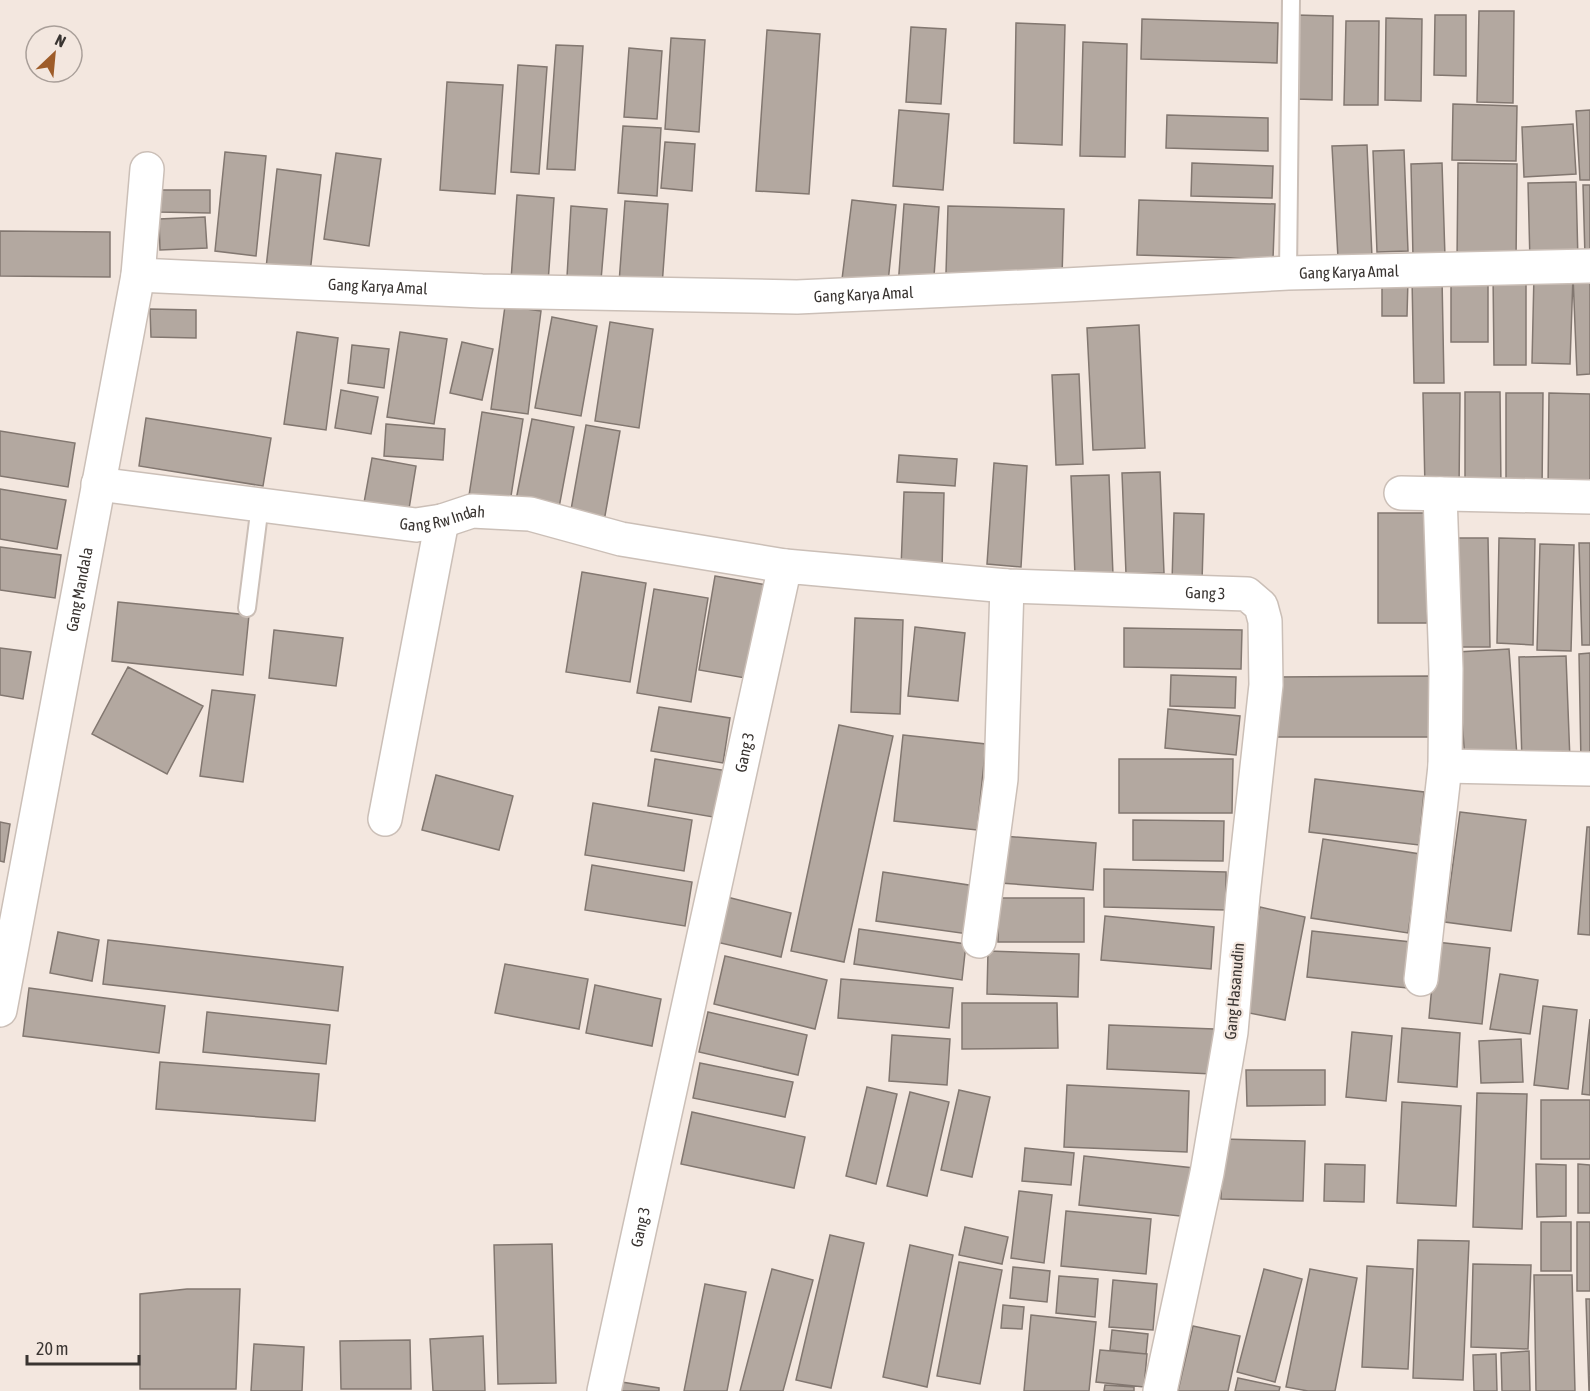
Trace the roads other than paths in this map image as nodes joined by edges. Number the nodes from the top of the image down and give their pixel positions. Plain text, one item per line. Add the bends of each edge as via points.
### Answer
1 (1291, 0) edge
2 (147, 169) dead end
3 (1590, 266) edge
4 (1288, 273) junction
5 (138, 275) junction
6 (98, 484) junction
7 (1401, 493) dead end
8 (1440, 494) junction
9 (1590, 497) edge
10 (260, 505) junction
11 (442, 522) junction
12 (785, 566) junction
13 (1007, 586) junction
14 (1247, 594) joint
15 (247, 608) dead end
16 (1445, 766) junction
17 (1590, 769) edge
18 (385, 819) dead end
19 (979, 941) dead end
20 (1421, 980) dead end
21 (0, 1010) edge
22 (604, 1391) edge
23 (1160, 1391) edge

1 - 4 lane
2 - 5 street, Gang Mandala
3 - 4 street, Gang Karya Amal
4 - 5 street, Gang Karya Amal via 797,297 482,291
5 - 6 street, Gang Mandala
6 - 10 street, Gang Rw Indah
6 - 21 street, Gang Mandala
7 - 8 street
8 - 9 street
8 - 16 street
10 - 11 street, Gang Rw Indah via 416,525
10 - 15 lane
11 - 12 street, Gang Rw Indah via 472,511 530,514 621,539
11 - 18 street
12 - 13 street, Gang 3
12 - 22 street, Gang 3
13 - 14 street, Gang 3
13 - 19 street via 1001,779
14 - 23 street, Gang Hasanudin via 1261,606 1265,621 1266,685 1231,1032 1207,1173
16 - 17 street
16 - 20 street

